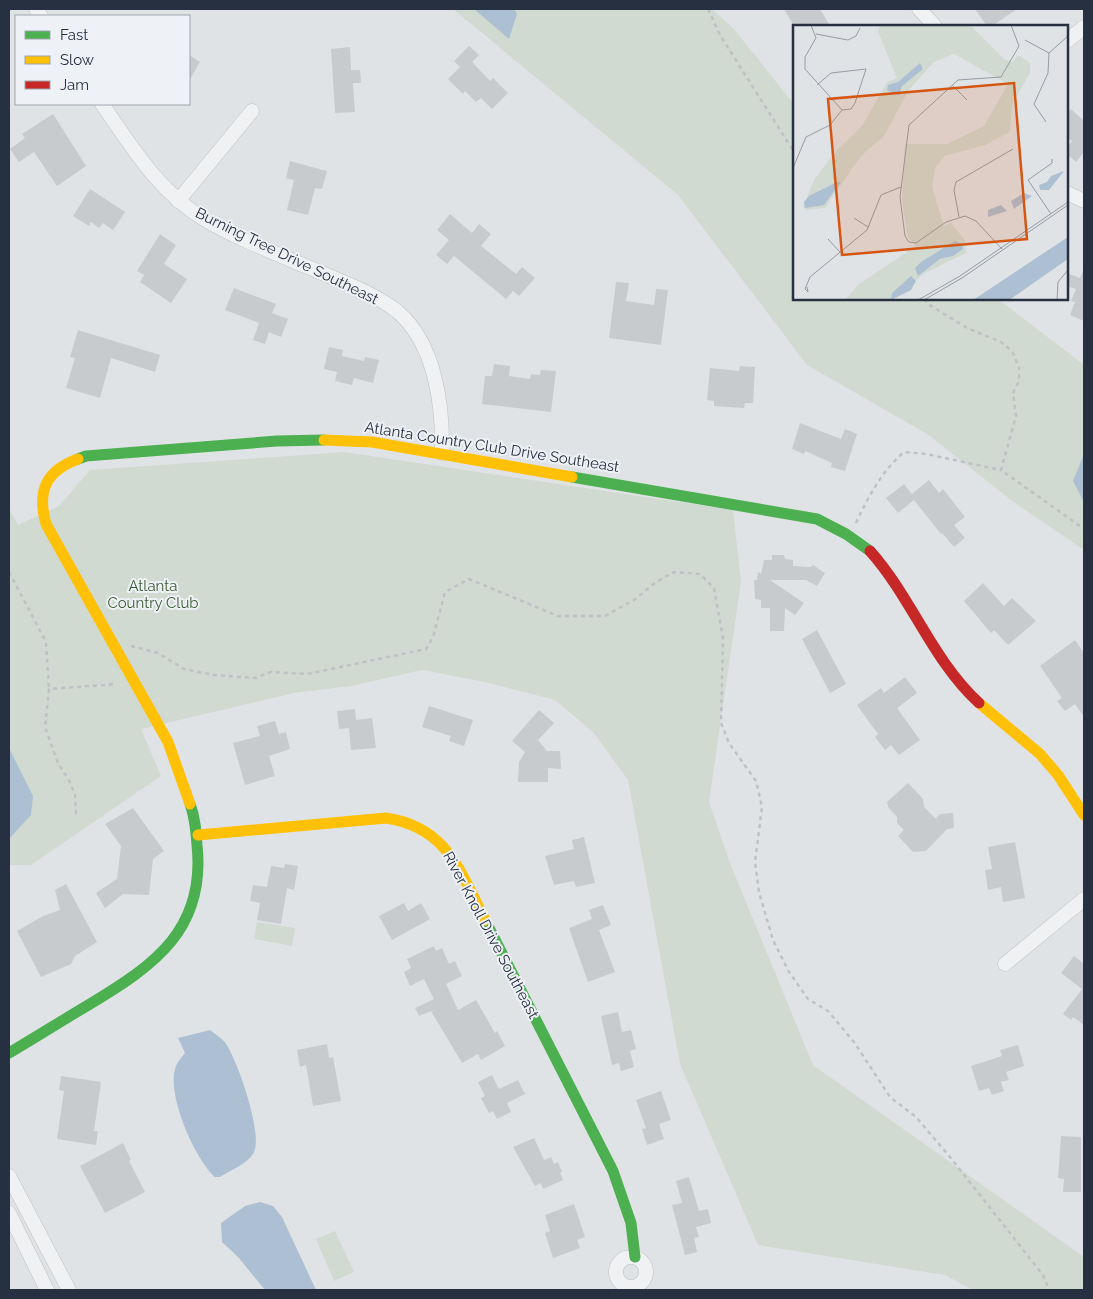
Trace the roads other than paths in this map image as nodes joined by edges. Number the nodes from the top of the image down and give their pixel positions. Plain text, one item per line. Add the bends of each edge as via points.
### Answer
1 (920, 9) edge
2 (934, 25) edge
3 (1084, 27) edge
4 (1068, 40) edge
5 (103, 105) edge
6 (252, 111) dead end
7 (1068, 194) edge
8 (178, 201) junction
9 (1084, 201) edge
10 (442, 453) junction
11 (1084, 815) edge
12 (198, 835) junction
13 (1084, 899) edge
14 (1005, 964) dead end
15 (9, 1053) edge
16 (9, 1176) edge
17 (9, 1213) edge
18 (635, 1257) dead end
19 (47, 1290) edge
20 (69, 1290) edge

1 - 2 street
3 - 4 street
5 - 8 street, Burning Tree Drive Southeast via 150,174
6 - 8 street
7 - 9 street
8 - 10 street, Burning Tree Drive Southeast via 204,219 353,286 398,312 426,353 434,375 442,428
10 - 11 street, Atlanta Country Club Drive Southeast via 805,516 850,535 888,568 941,660 961,686 1040,754
10 - 12 street, Atlanta Country Club Drive Southeast via 348,440 259,442 95,454 64,464 49,477 41,500 44,523 168,742
12 - 15 street, Atlanta Country Club Drive Southeast via 195,893 185,919 168,947 133,978
12 - 18 street, River Knoll Drive Southeast via 386,818 416,824 438,838 456,863 609,1162 636,1244
13 - 14 street
16 - 20 street
17 - 19 street

